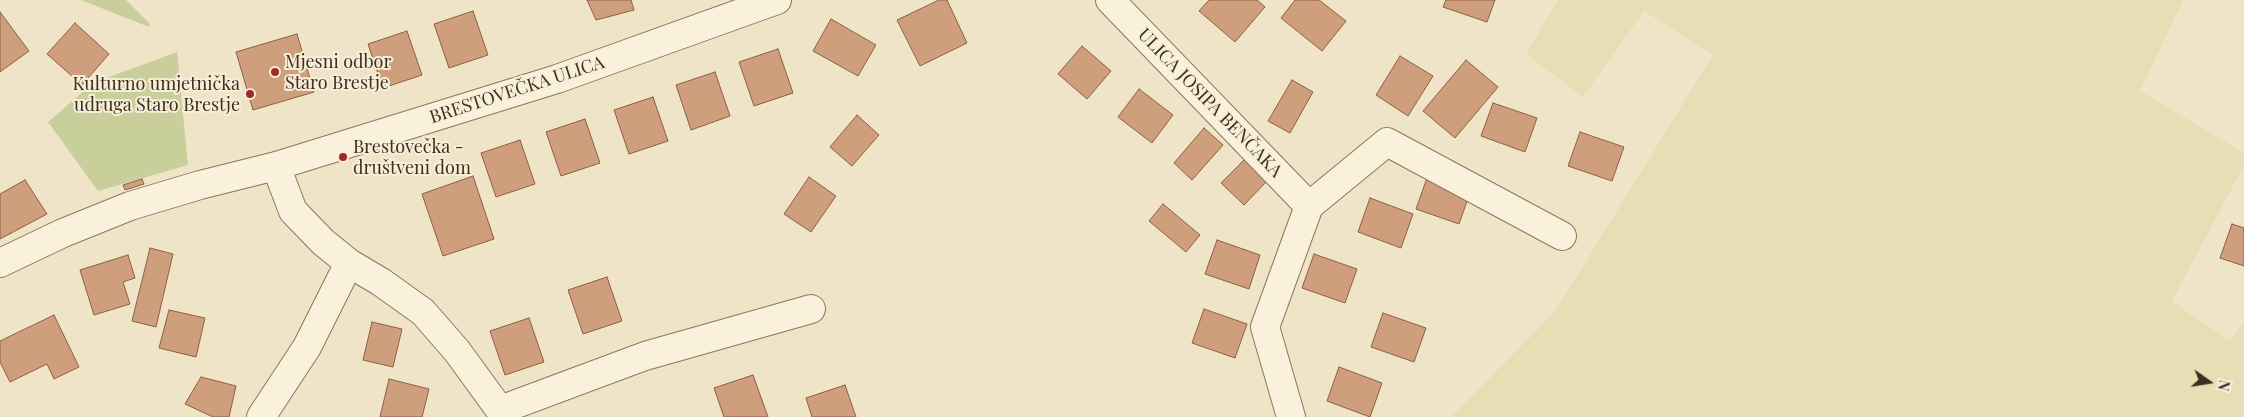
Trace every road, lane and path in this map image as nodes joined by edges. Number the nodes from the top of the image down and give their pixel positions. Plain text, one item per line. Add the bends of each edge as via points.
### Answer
1 (777, 0) edge
2 (1110, 0) edge
3 (276, 166) junction
4 (1309, 206) junction
5 (1562, 236) dead end
6 (0, 263) edge
7 (349, 263) junction
8 (811, 309) dead end
9 (502, 413) edge
10 (261, 417) edge
11 (1291, 417) edge

1 - 3 street, BRESTOVEČKA ULICA via 557,79
2 - 4 street, ULICA JOSIPA BENČAKA
3 - 6 street, BRESTOVEČKA ULICA via 130,206
3 - 7 street via 293,211
4 - 5 street via 1387,142
4 - 11 street via 1265,327
7 - 9 street via 423,312 457,351
7 - 10 street via 308,347
8 - 9 street via 645,356

